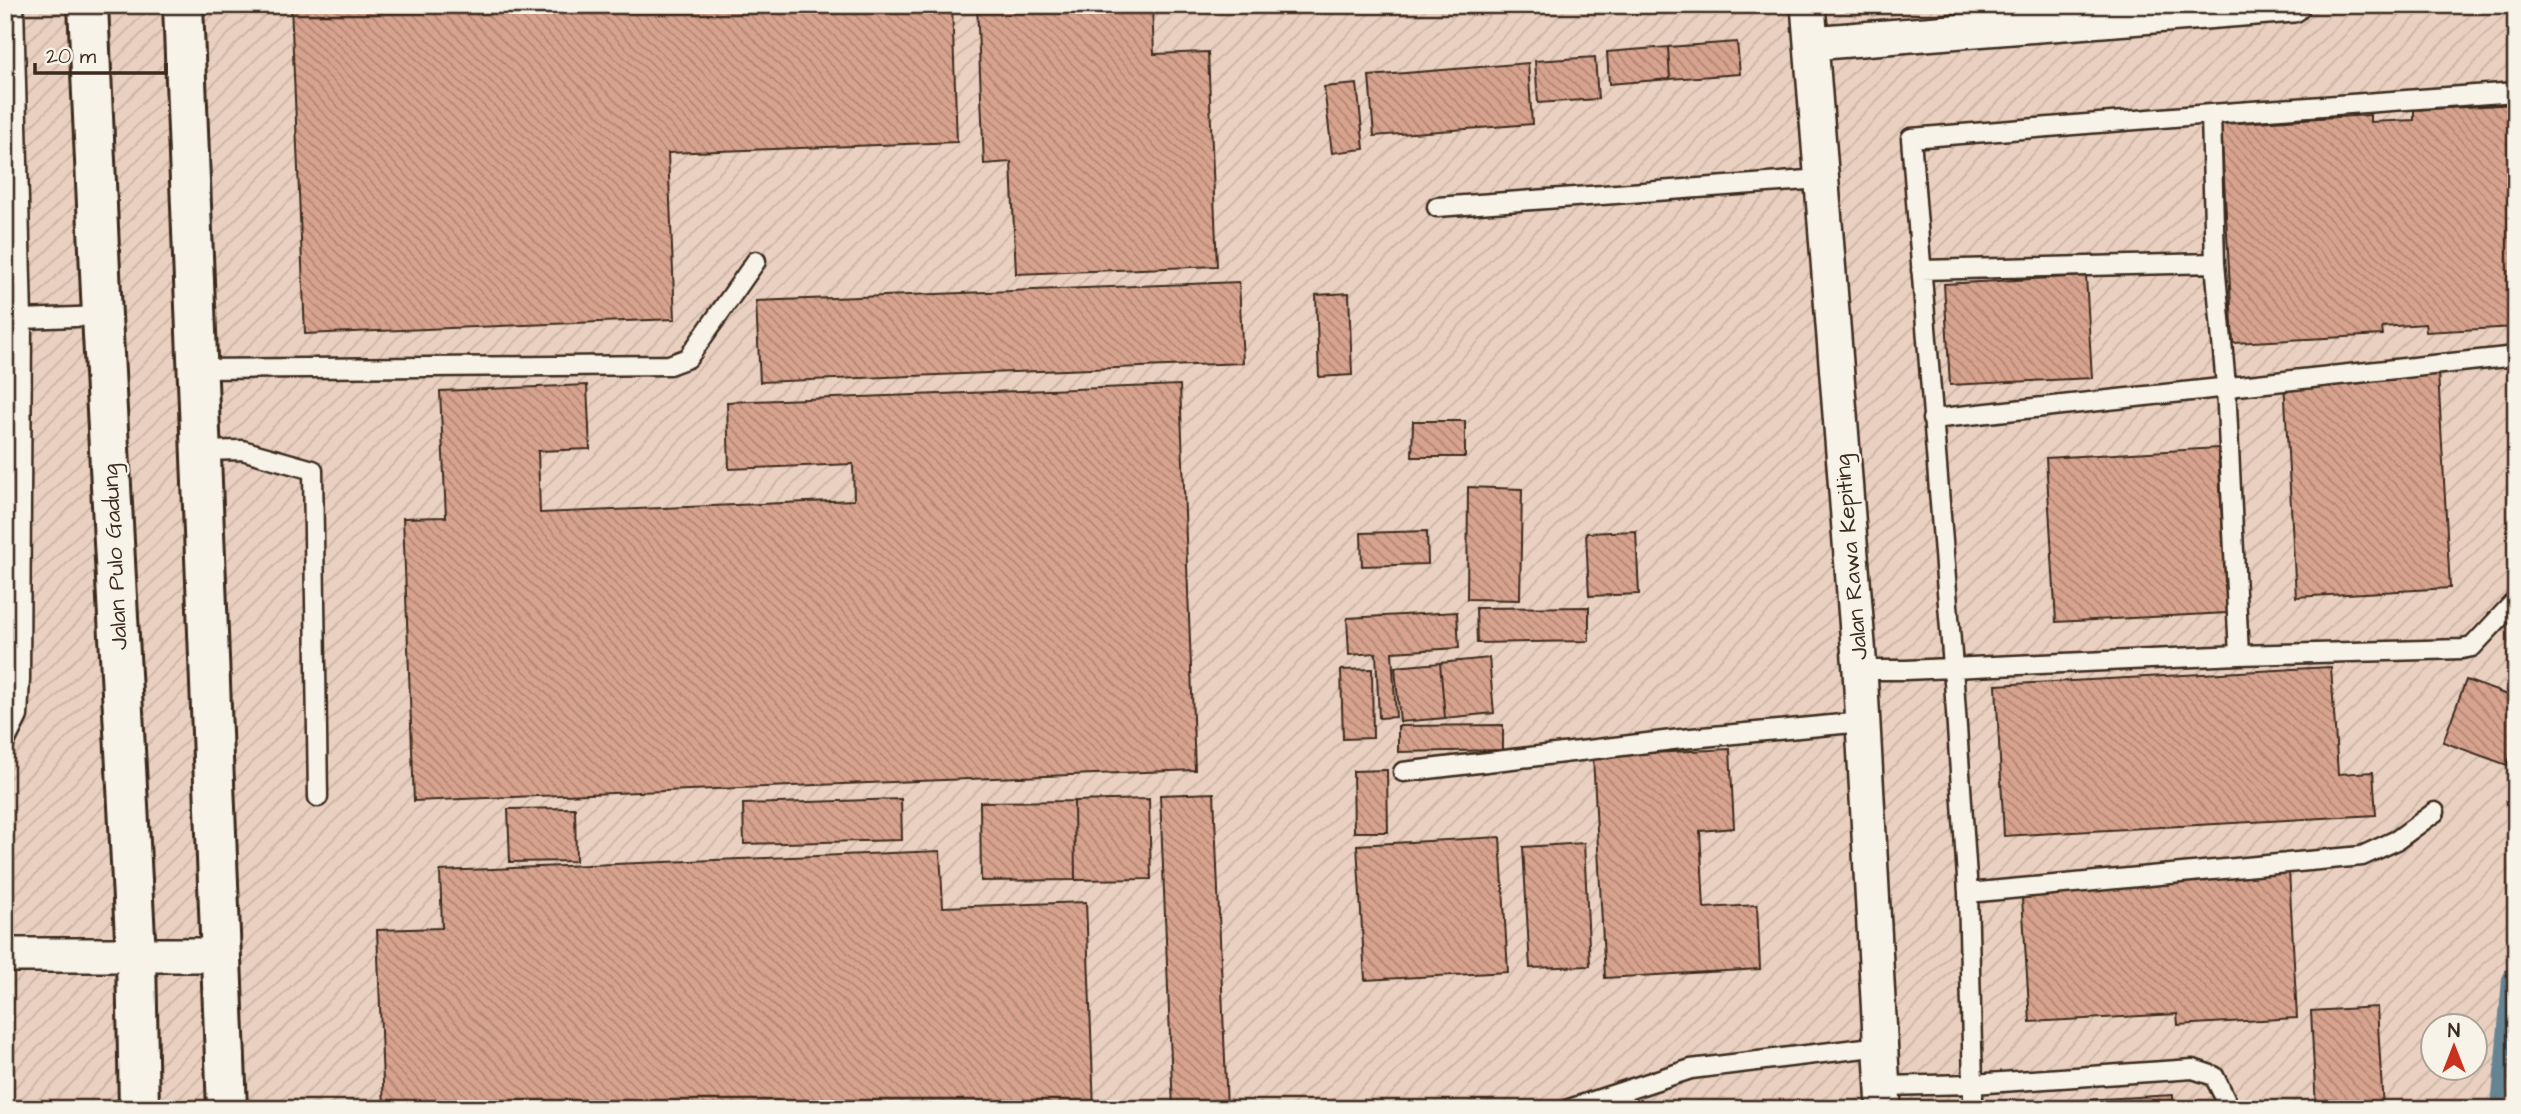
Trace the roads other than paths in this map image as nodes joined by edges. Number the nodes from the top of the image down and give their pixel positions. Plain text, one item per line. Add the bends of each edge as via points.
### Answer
1 (14, 5) edge
2 (88, 5) edge
3 (183, 5) edge
4 (1808, 5) edge
5 (2293, 5) edge
6 (1811, 43) junction
7 (2516, 92) edge
8 (2211, 114) junction
9 (1821, 179) junction
10 (1437, 207) dead end
11 (756, 261) dead end
12 (2215, 263) junction
13 (1921, 270) junction
14 (102, 316) junction
15 (22, 319) junction
16 (2516, 356) edge
17 (197, 369) junction
18 (2226, 386) junction
19 (1932, 419) junction
20 (200, 451) junction
21 (2516, 600) edge
22 (2239, 655) junction
23 (1953, 667) junction
24 (1860, 670) junction
25 (1863, 722) junction
26 (5, 742) edge
27 (1402, 772) dead end
28 (318, 797) dead end
29 (2435, 812) dead end
30 (1968, 893) junction
31 (5, 955) edge
32 (221, 955) junction
33 (136, 956) junction
34 (1881, 1046) junction
35 (1973, 1084) junction
36 (1883, 1097) edge
37 (139, 1109) edge
38 (227, 1109) edge
39 (1569, 1109) edge
40 (1973, 1109) edge
41 (2227, 1109) edge

1 - 15 lane
2 - 14 street, Jalan Pulo Gadung
3 - 17 street
4 - 6 street, Jalan Rawa Kepiting
5 - 6 street
6 - 9 street, Jalan Rawa Kepiting
7 - 8 lane
8 - 12 lane
8 - 13 lane via 1911,138
9 - 10 lane
9 - 24 street, Jalan Rawa Kepiting
11 - 17 lane via 688,358 669,365
12 - 13 lane
12 - 18 lane
13 - 19 lane
14 - 15 lane
14 - 33 street, Jalan Pulo Gadung
15 - 26 lane via 20,679 18,716
16 - 18 lane
17 - 20 street
18 - 19 lane
18 - 22 lane
19 - 23 lane
20 - 28 lane via 242,450 313,470
20 - 32 street
21 - 22 lane via 2472,647 2462,649
22 - 23 lane
23 - 24 lane
23 - 30 lane
24 - 25 street, Jalan Rawa Kepiting
25 - 27 lane
25 - 34 street, Jalan Rawa Kepiting
29 - 30 lane via 2397,840 2362,856
30 - 35 lane
31 - 33 street
32 - 33 street
32 - 38 street
33 - 37 street, Jalan Pulo Gadung
34 - 36 street, Jalan Rawa Kepiting
34 - 39 lane via 1691,1069
35 - 36 lane
35 - 40 lane
35 - 41 lane via 2193,1069 2214,1076

